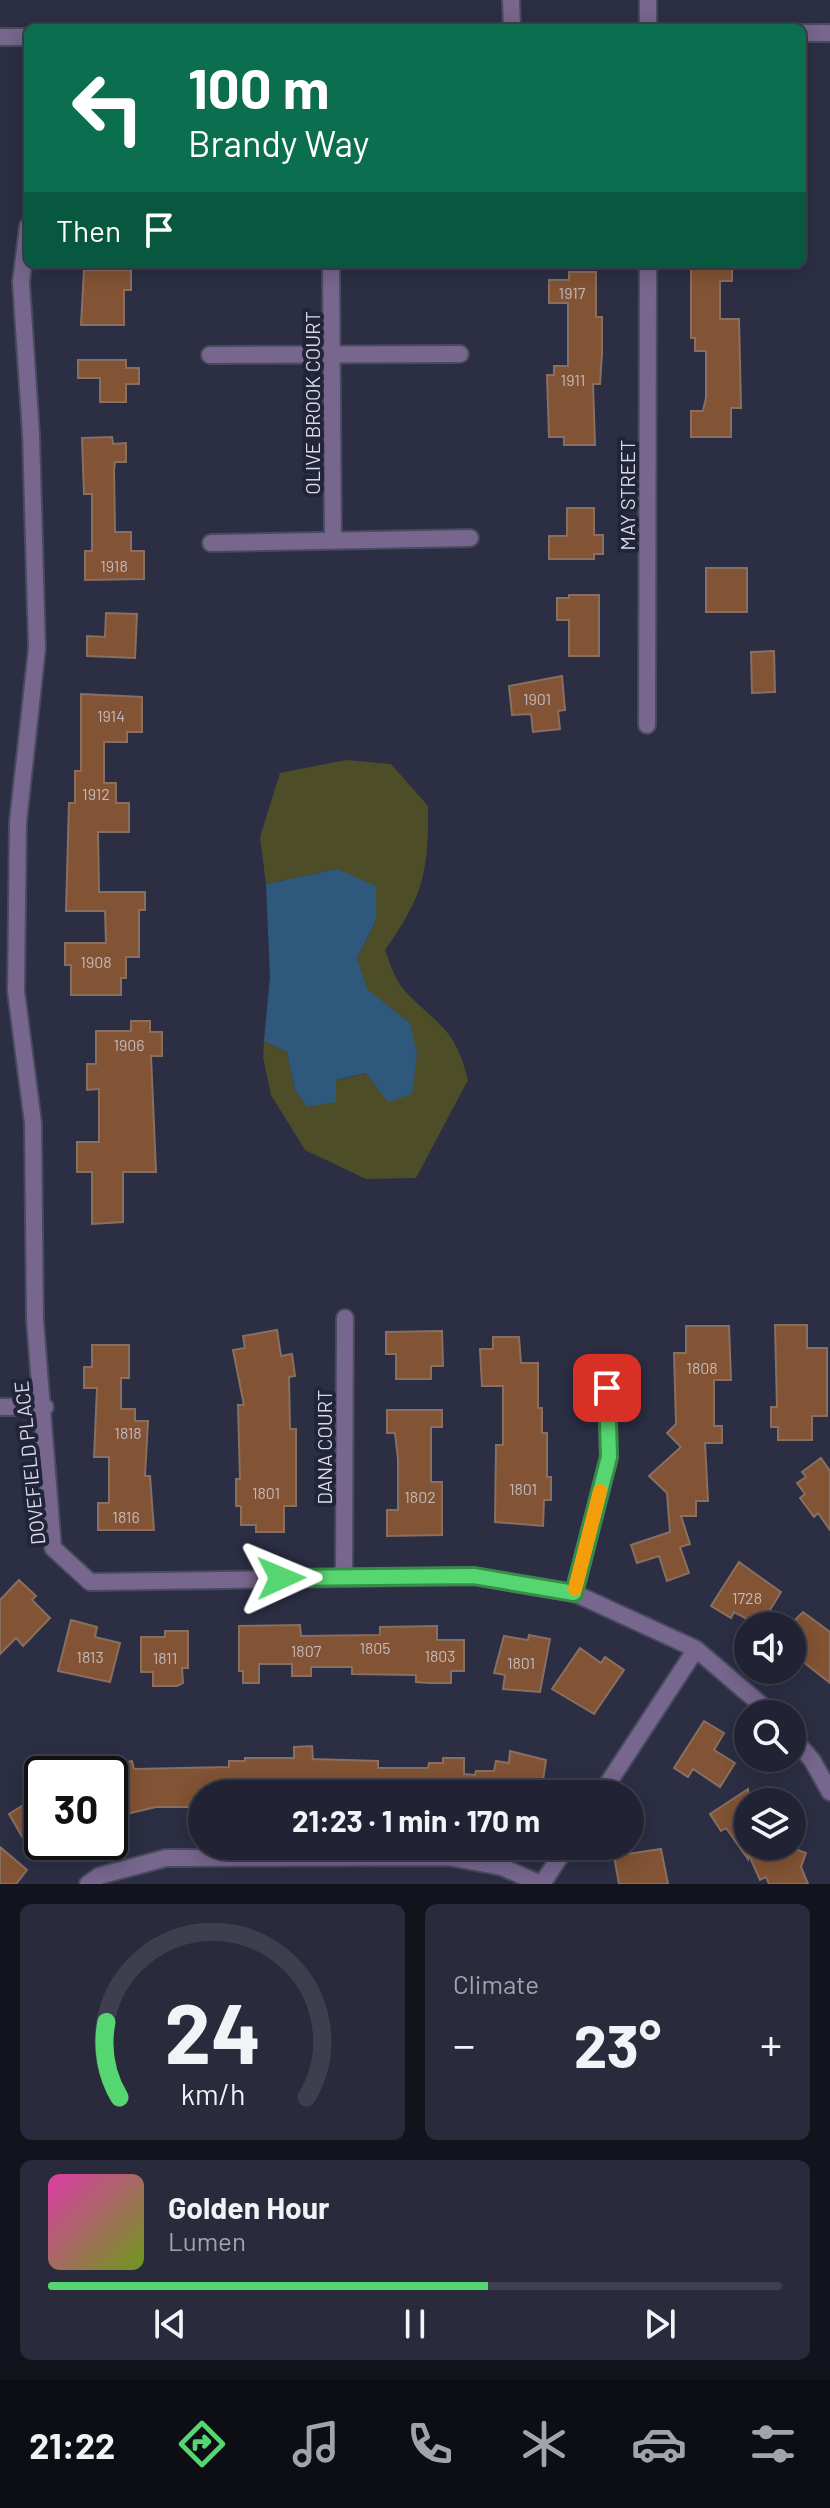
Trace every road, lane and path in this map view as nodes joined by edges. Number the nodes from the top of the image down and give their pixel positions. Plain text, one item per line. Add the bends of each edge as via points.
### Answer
1 (511, 0) edge
2 (648, 0) edge
3 (512, 24) edge
4 (648, 24) edge
5 (806, 33) edge
6 (830, 33) edge
7 (0, 37) edge
8 (24, 37) edge
9 (24, 258) edge
10 (331, 268) edge
11 (648, 268) edge
12 (460, 354) dead end
13 (210, 355) dead end
14 (332, 355) junction
15 (470, 538) dead end
16 (333, 541) junction
17 (211, 543) dead end
18 (647, 725) dead end
19 (345, 1318) dead end
20 (607, 1388) dead end
21 (0, 1407) edge
22 (45, 1407) junction
23 (344, 1577) junction
24 (574, 1593) junction
25 (696, 1649) junction
26 (756, 1700) edge
27 (806, 1753) edge
28 (610, 1780) edge
29 (830, 1792) edge
30 (558, 1860) edge
31 (88, 1884) edge
32 (542, 1884) edge

1 - 3 street
2 - 4 street
5 - 6 street
7 - 8 street
9 - 22 street, DOVEFIELD PLACE via 37,648 18,822 16,991 33,1123 35,1321
10 - 14 street, OLIVE BROOK COURT
11 - 18 street, MAY STREET
12 - 14 street
13 - 14 street
14 - 16 street, OLIVE BROOK COURT
15 - 16 street
16 - 17 street
19 - 23 street, DANA COURT
20 - 24 street via 609,1457
21 - 22 street
22 - 23 street, DOVEFIELD PLACE via 53,1548 90,1582
23 - 24 street, DOVEFIELD PLACE via 474,1576
24 - 25 street, DOVEFIELD PLACE
25 - 26 street, DOVEFIELD PLACE
25 - 28 street
27 - 29 street
30 - 32 street
31 - 32 street via 99,1876 166,1858 401,1857 448,1857 502,1867

